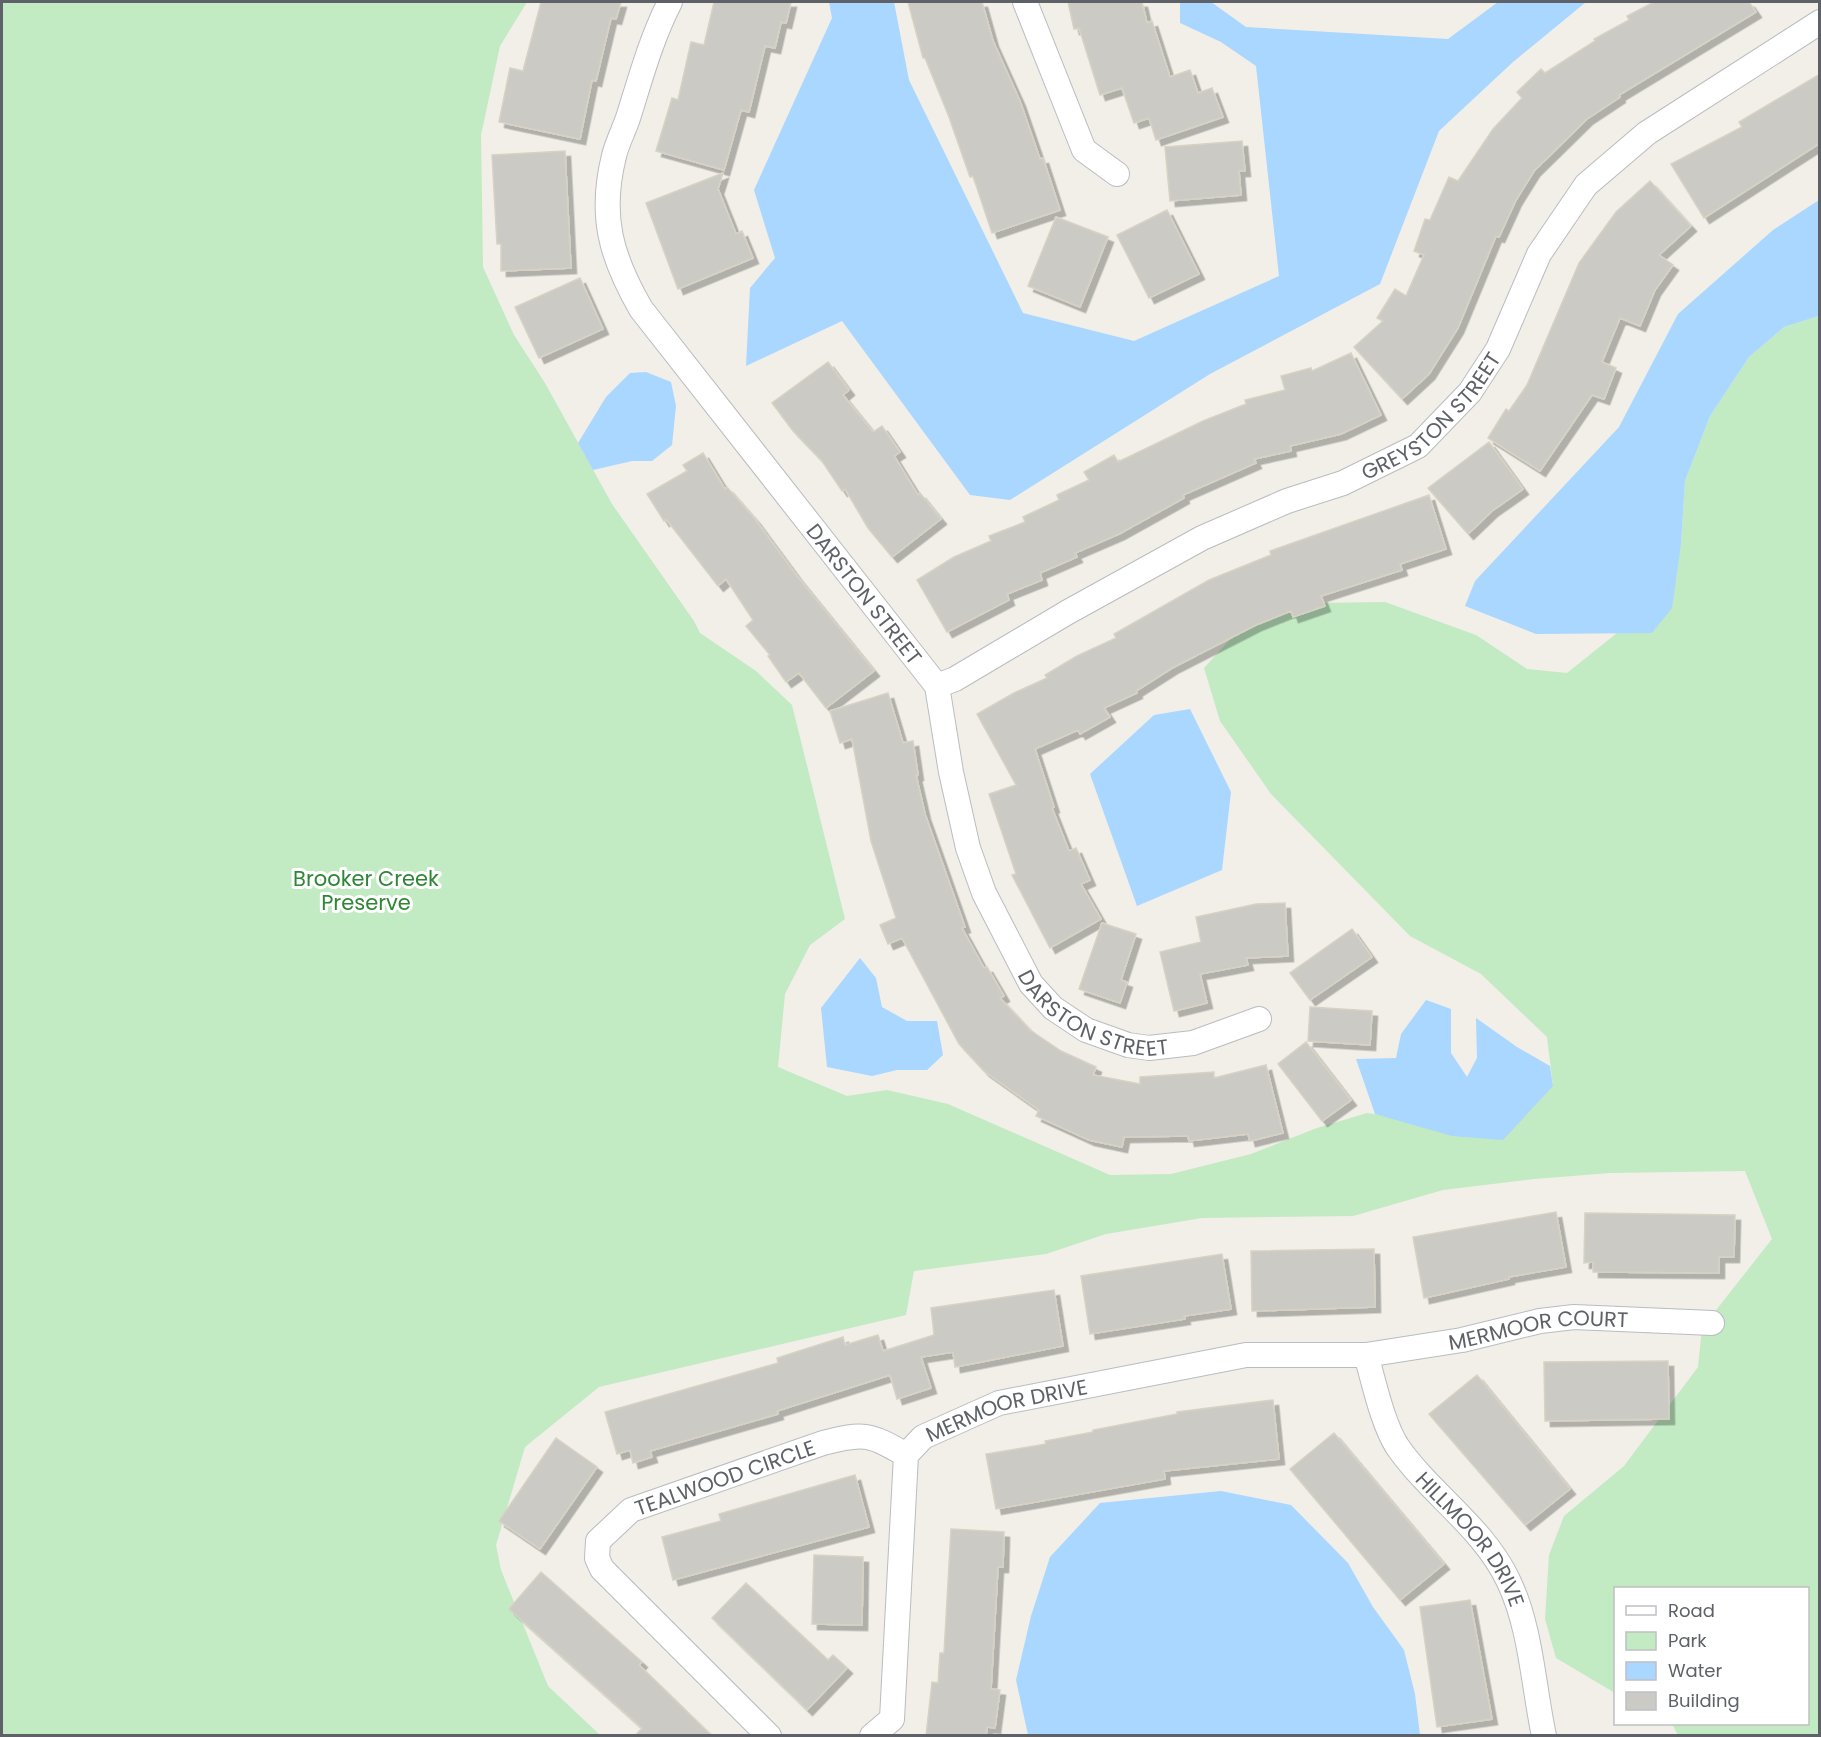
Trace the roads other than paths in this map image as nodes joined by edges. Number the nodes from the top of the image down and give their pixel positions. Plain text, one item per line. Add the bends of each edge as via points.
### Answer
1 (670, 2) edge
2 (1025, 2) edge
3 (1820, 22) edge
4 (1117, 174) dead end
5 (937, 686) junction
6 (1260, 1019) dead end
7 (1712, 1323) dead end
8 (1366, 1355) junction
9 (906, 1455) junction
10 (769, 1736) edge
11 (872, 1736) edge
12 (1544, 1736) edge

1 - 5 street, DARSTON STREET via 653,35 614,154 607,208 613,253 621,275 641,309
2 - 4 street via 1084,150
3 - 5 street, GREYSTON STREET via 1647,133 1586,185 1539,254 1498,349 1476,384 1445,422 1418,446 1343,483 1287,501 1202,538
5 - 6 street, DARSTON STREET via 968,848 984,893 1031,984 1053,1008 1086,1030 1149,1048 1193,1043
7 - 8 street, MERMOOR COURT via 1574,1317
8 - 9 street, MERMOOR DRIVE via 1246,1355 999,1403 923,1437
8 - 12 street, HILLMOOR DRIVE via 1397,1445 1493,1555 1508,1579 1521,1613
9 - 10 street, TEALWOOD CIRCLE via 875,1437 850,1436 823,1443 631,1510 598,1540 597,1558 602,1569
9 - 11 street, MERMOOR DRIVE via 892,1719

